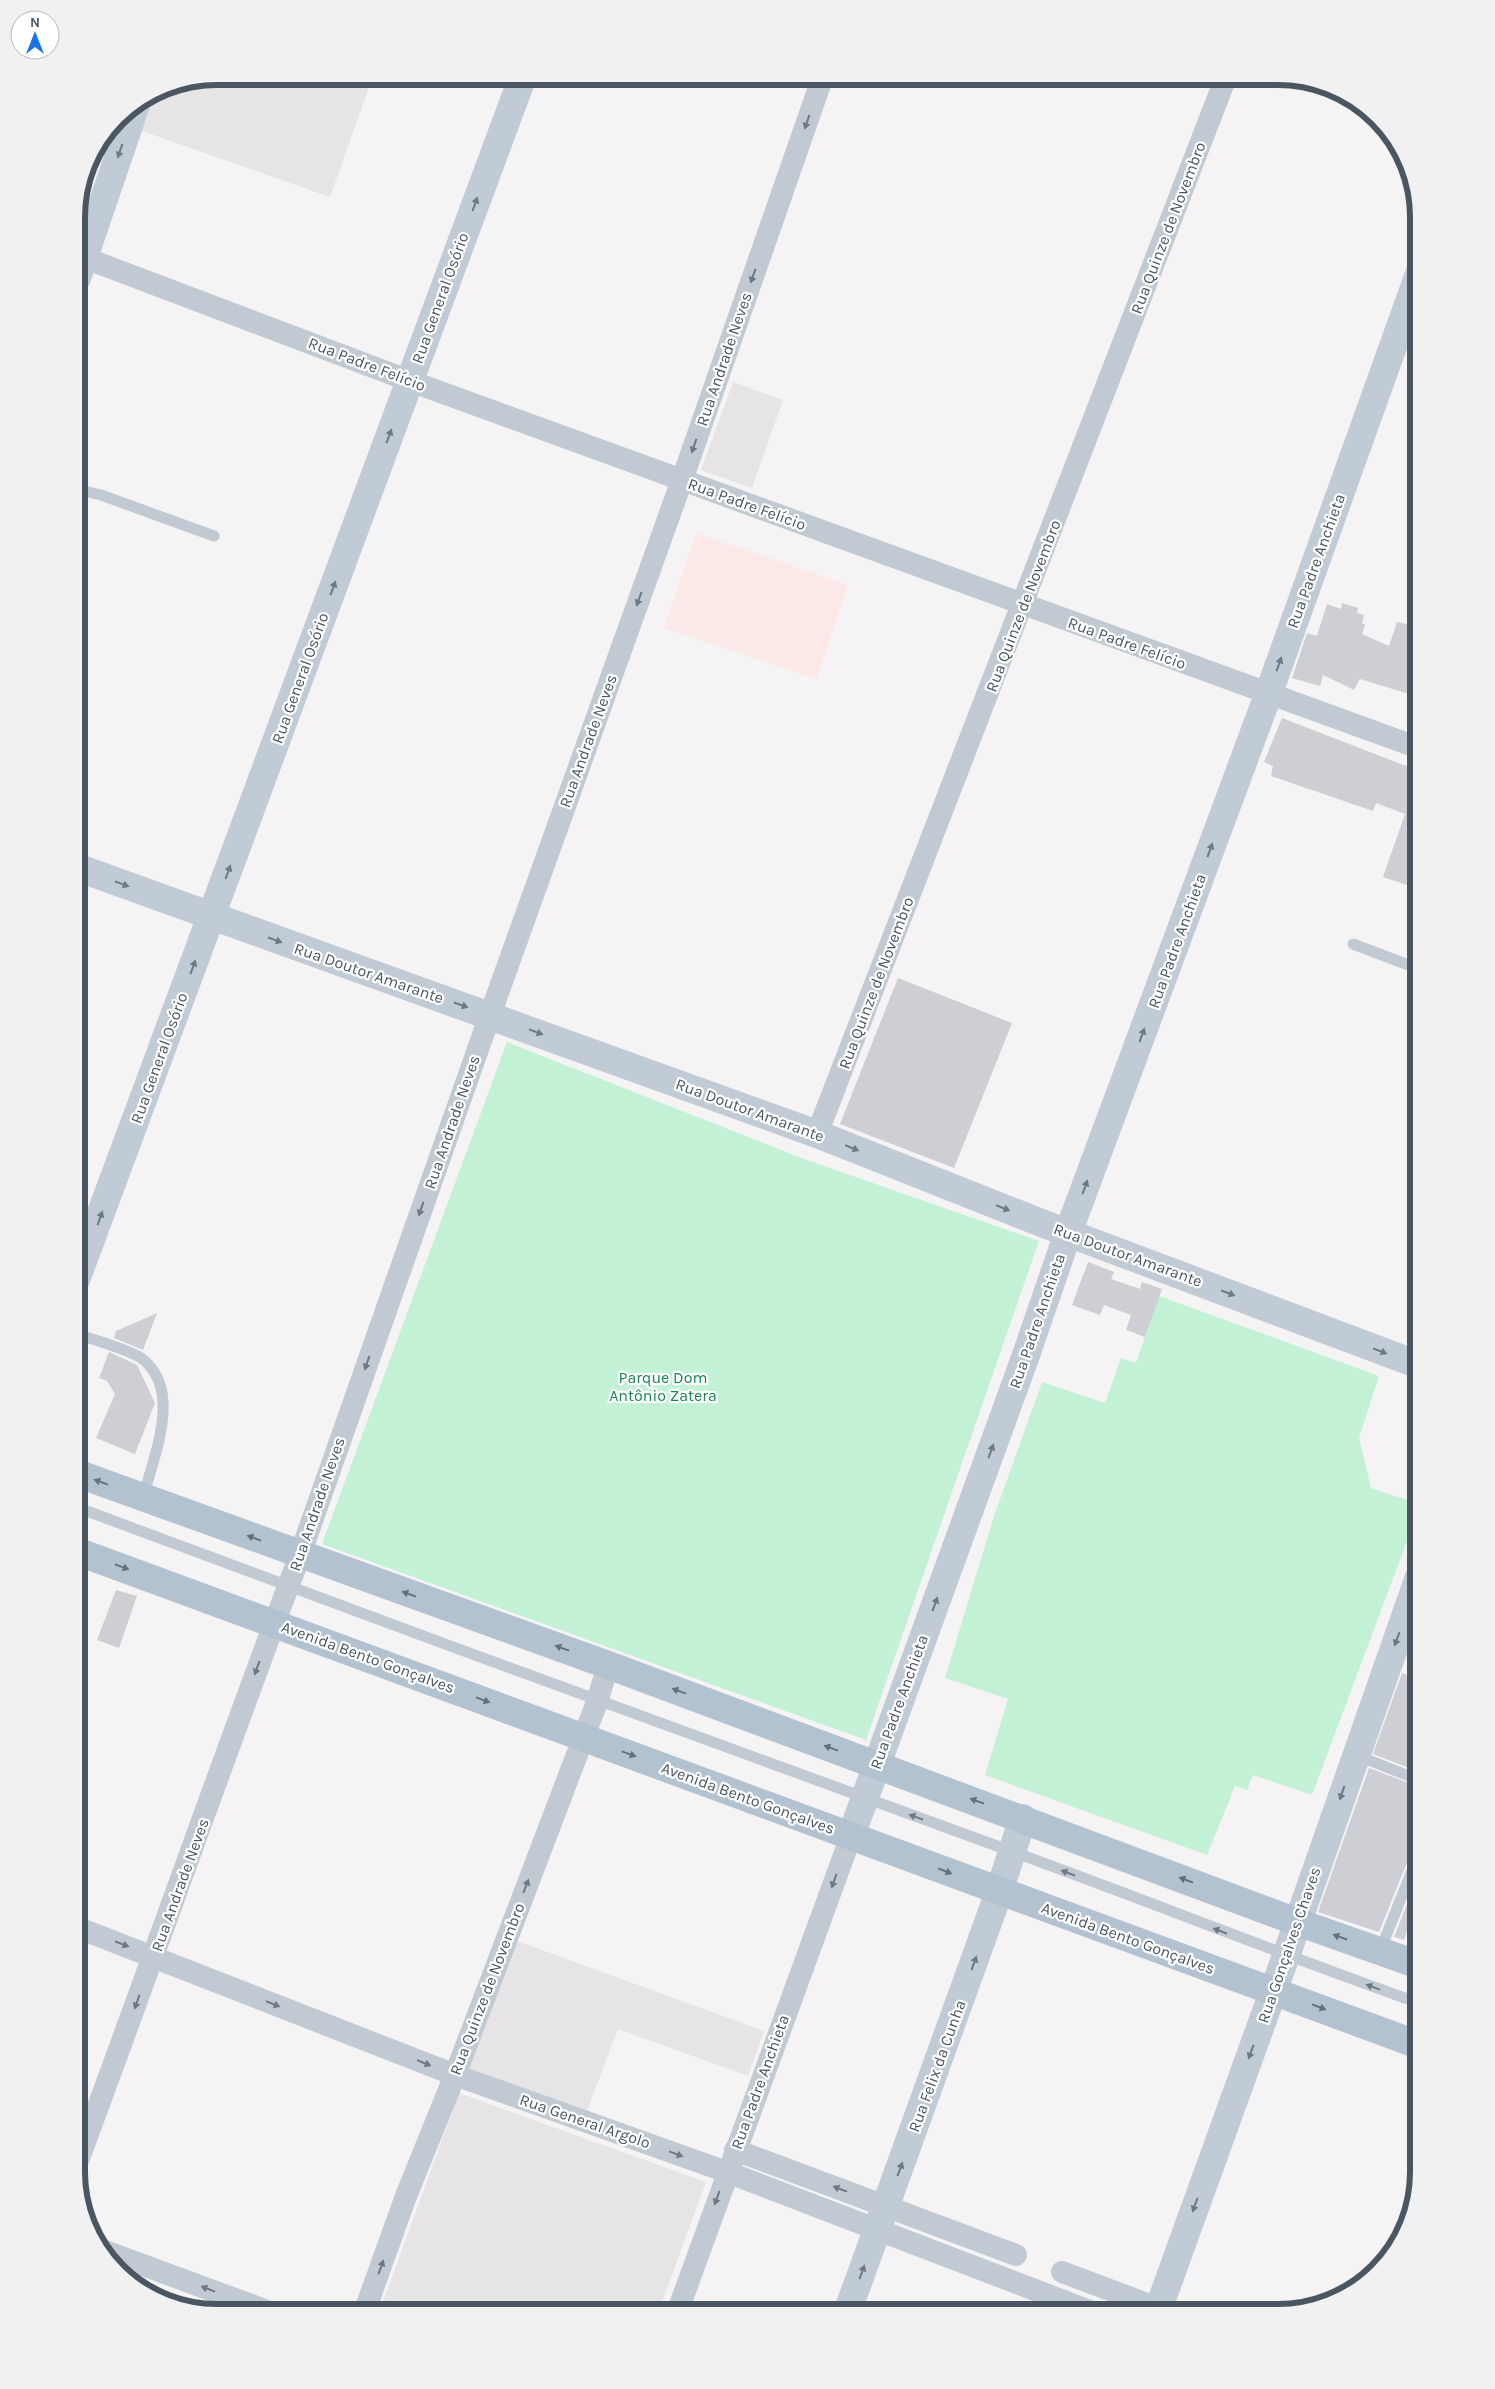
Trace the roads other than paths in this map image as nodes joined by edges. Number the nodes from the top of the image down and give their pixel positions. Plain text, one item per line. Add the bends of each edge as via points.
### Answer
1 (520, 85) edge
2 (820, 85) edge
3 (1223, 85) edge
4 (132, 117) edge
5 (85, 246) edge
6 (85, 265) edge
7 (1410, 299) edge
8 (410, 381) junction
9 (682, 480) junction
10 (85, 492) edge
11 (214, 536) dead end
12 (1023, 605) junction
13 (1268, 695) junction
14 (1410, 745) edge
15 (85, 870) edge
16 (211, 918) junction
17 (1353, 944) dead end
18 (1410, 966) edge
19 (490, 1015) junction
20 (816, 1134) junction
21 (1068, 1233) junction
22 (85, 1256) edge
23 (85, 1337) edge
24 (1410, 1363) edge
25 (85, 1476) edge
26 (143, 1498) junction
27 (85, 1510) edge
28 (85, 1554) edge
29 (300, 1555) junction
30 (288, 1586) junction
31 (1410, 1602) edge
32 (273, 1622) junction
33 (608, 1665) junction
34 (597, 1702) junction
35 (583, 1737) junction
36 (1356, 1755) junction
37 (876, 1764) junction
38 (1410, 1776) edge
39 (864, 1798) junction
40 (1023, 1818) junction
41 (851, 1836) junction
42 (1012, 1852) junction
43 (1410, 1876) edge
44 (1000, 1892) junction
45 (1297, 1922) junction
46 (85, 1930) edge
47 (1380, 1951) junction
48 (1286, 1956) junction
49 (154, 1957) junction
50 (1410, 1961) edge
51 (1273, 1990) junction
52 (1410, 2000) edge
53 (1410, 2042) edge
54 (455, 2075) junction
55 (85, 2142) edge
56 (735, 2150) junction
57 (727, 2172) junction
58 (881, 2219) junction
59 (113, 2253) edge
60 (1016, 2255) dead end
61 (1062, 2272) dead end
62 (249, 2304) edge
63 (367, 2304) edge
64 (680, 2304) edge
65 (850, 2304) edge
66 (1075, 2304) edge
67 (1144, 2304) edge
68 (1164, 2304) edge

8 -> 1 street, Rua General Osório
2 -> 9 street, Rua Andrade Neves
3 - 12 street, Rua Quinze de Novembro
4 -> 5 street
6 - 8 street, Rua Padre Felício
13 -> 7 street, Rua Padre Anchieta
8 - 9 street, Rua Padre Felício
16 -> 8 street, Rua General Osório
9 - 12 street, Rua Padre Felício
9 -> 19 street, Rua Andrade Neves
10 - 11 lane
12 - 13 street, Rua Padre Felício
12 - 20 street, Rua Quinze de Novembro
13 - 14 street, Rua Padre Felício
21 -> 13 street, Rua Padre Anchieta
15 -> 16 street, Rua Doutor Amarante
16 -> 19 street, Rua Doutor Amarante
22 -> 16 street, Rua General Osório
17 - 18 lane
19 -> 20 street, Rua Doutor Amarante
19 -> 29 street, Rua Andrade Neves
20 -> 21 street, Rua Doutor Amarante
21 -> 24 street, Rua Doutor Amarante
37 -> 21 street, Rua Padre Anchieta
23 - 26 lane via 141,1358 159,1379 165,1412
26 -> 25 main road
29 -> 26 main road
27 - 30 lane
28 -> 32 main road, Avenida Bento Gonçalves
29 - 30 street, Rua Andrade Neves
33 -> 29 main road
30 - 32 street, Rua Andrade Neves
30 - 34 lane
31 -> 36 street, Rua Gonçalves Chaves
32 -> 35 main road, Avenida Bento Gonçalves
32 -> 49 street, Rua Andrade Neves
33 - 34 street, Rua Quinze de Novembro
37 -> 33 main road
34 - 35 street, Rua Quinze de Novembro
34 - 39 lane
35 -> 41 main road, Avenida Bento Gonçalves
54 -> 35 street, Rua Quinze de Novembro
36 - 38 lane
36 -> 45 street, Rua Gonçalves Chaves
37 - 39 street, Rua Padre Anchieta
40 -> 37 main road
39 - 41 street, Rua Padre Anchieta
42 -> 39 lane
40 - 42 street, Rua Felix da Cunha
45 -> 40 main road
41 -> 44 main road, Avenida Bento Gonçalves
41 -> 56 street, Rua Padre Anchieta
42 - 44 street, Rua Felix da Cunha
48 -> 42 lane
43 - 47 lane
44 - 51 main road, Avenida Bento Gonçalves
58 -> 44 street, Rua Felix da Cunha
47 -> 45 main road
45 - 48 street, Rua Gonçalves Chaves
46 -> 49 street, Rua General Argolo
47 - 50 main road
48 - 51 street, Rua Gonçalves Chaves
52 -> 48 lane
49 -> 54 street, Rua General Argolo
49 -> 55 street, Rua Andrade Neves
51 -> 53 main road, Avenida Bento Gonçalves
51 -> 68 street, Rua Gonçalves Chaves
54 -> 57 street, Rua General Argolo
63 -> 54 street, Rua Quinze de Novembro
56 - 57 street, Rua Padre Anchieta
58 -> 56 street, Rua General Argolo
57 - 58 street, Rua General Argolo
57 -> 64 street, Rua Padre Anchieta
58 - 60 street, Rua General Argolo
65 -> 58 street, Rua Felix da Cunha
58 - 66 street, Rua General Argolo
62 -> 59 street
61 - 67 street

